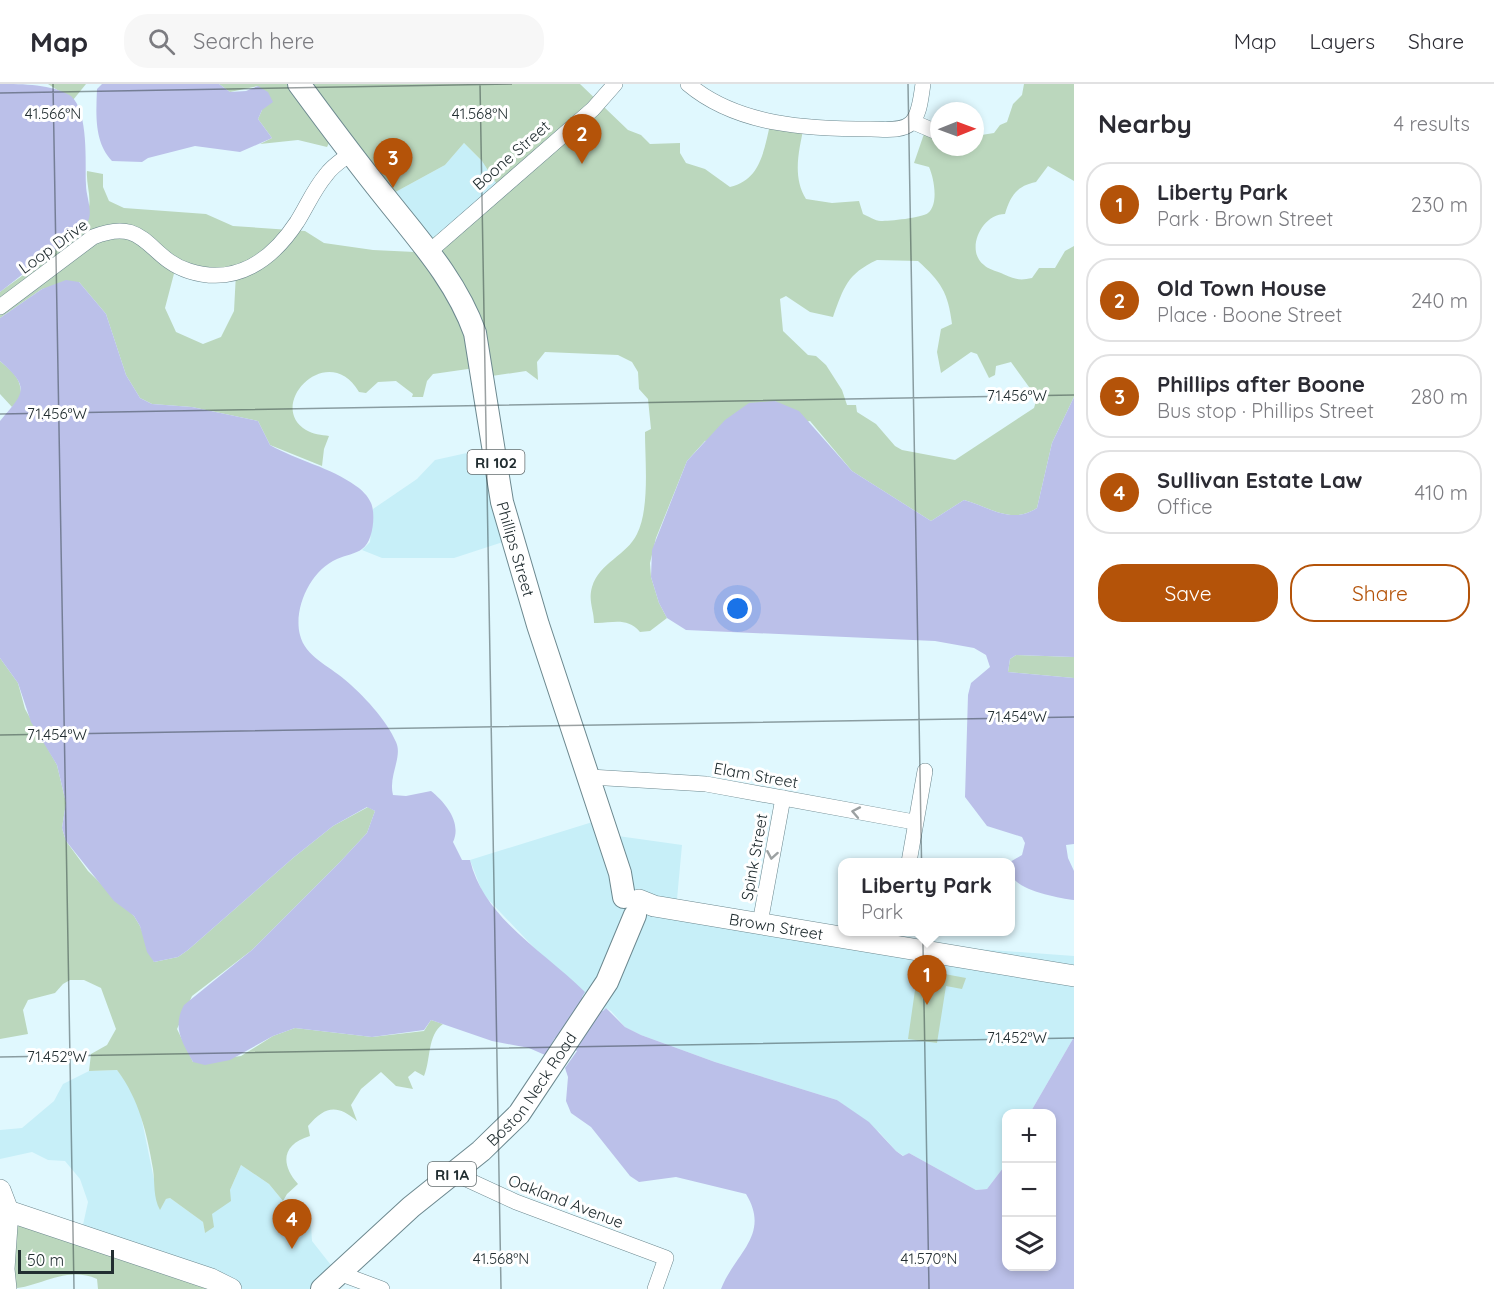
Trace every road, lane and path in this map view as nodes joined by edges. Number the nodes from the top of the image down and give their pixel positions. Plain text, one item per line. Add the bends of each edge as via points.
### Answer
1 (299, 84) edge
2 (615, 84) edge
3 (688, 84) edge
4 (923, 84) edge
5 (913, 122) junction
6 (930, 129) edge
7 (350, 154) junction
8 (429, 252) junction
9 (0, 307) edge
10 (925, 771) dead end
11 (590, 777) junction
12 (783, 798) junction
13 (914, 822) junction
14 (910, 858) edge
15 (633, 906) junction
16 (760, 923) junction
17 (838, 932) edge
18 (878, 936) edge
19 (896, 938) edge
20 (1074, 976) edge
21 (453, 1173) junction
22 (0, 1190) edge
23 (8, 1211) junction
24 (339, 1273) junction
25 (6, 1289) edge
26 (231, 1289) edge
27 (322, 1289) edge
28 (382, 1289) edge
29 (655, 1289) edge

1 - 7 main road, Phillips Street / RI 102
2 - 8 street, Boone Street via 593,109
3 - 5 street via 698,93 758,119 822,129 896,129
4 - 5 street
5 - 6 street
7 - 8 main road, Phillips Street / RI 102
7 - 9 street, Loop Drive via 328,172 279,246 248,270 196,273 174,266 137,234 110,230 93,237
8 - 11 main road, Phillips Street / RI 102 via 465,307 475,333 502,502
10 - 13 street
11 - 12 street, Elam Street via 706,784
11 - 15 main road, Phillips Street / RI 102
13 -> 12 street, Elam Street
12 -> 16 street, Spink Street
13 - 14 street
15 - 16 main road, Brown Street
15 - 21 main road, Boston Neck Road / RI 1A via 607,982 566,1045 519,1114
16 - 17 main road, Brown Street
18 - 19 main road, Brown Street
19 - 20 main road, Brown Street
21 - 24 main road, Boston Neck Road / RI 1A
21 - 29 street, Oakland Avenue via 516,1203 666,1258
22 - 23 main road
23 - 25 main road via 3,1269
23 - 26 main road
24 - 27 main road, Boston Neck Road / RI 1A
24 - 28 street

